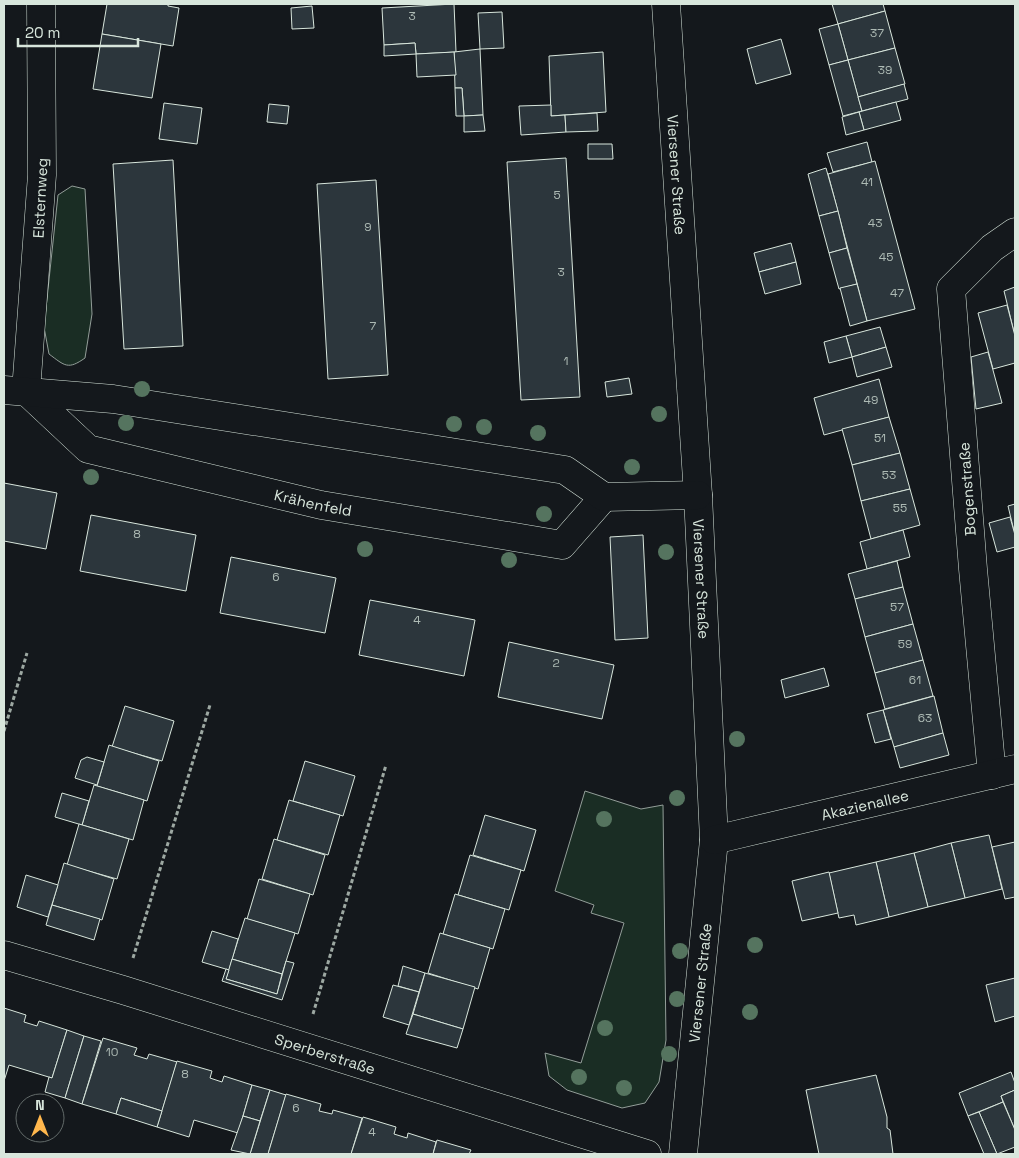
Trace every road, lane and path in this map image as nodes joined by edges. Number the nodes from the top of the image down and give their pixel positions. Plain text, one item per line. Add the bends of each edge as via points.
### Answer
1 (41, 4) edge
2 (666, 4) edge
3 (1015, 232) edge
4 (15, 390) edge
5 (698, 495) junction
6 (604, 497) junction
7 (27, 653) dead end
8 (210, 705) dead end
9 (4, 731) edge
10 (386, 765) dead end
11 (1004, 772) edge
12 (714, 840) junction
13 (4, 955) edge
14 (123, 990) junction
15 (304, 1046) junction
16 (647, 1154) edge
17 (683, 1154) edge

1 - 4 street, Elsternweg via 42,175
2 - 5 street, Viersener Straße
3 - 11 street, Bogenstraße via 992,248 951,288 973,569
4 - 6 street via 112,399 565,470
4 - 6 street, Krähenfeld via 88,449 321,505 562,545
5 - 6 street
5 - 12 street, Viersener Straße
7 - 9 path
8 - 14 path
10 - 15 path
11 - 12 street, Akazienallee
12 - 17 street, Viersener Straße
13 - 14 street, Sperberstraße
14 - 15 street, Sperberstraße
15 - 16 street, Sperberstraße

